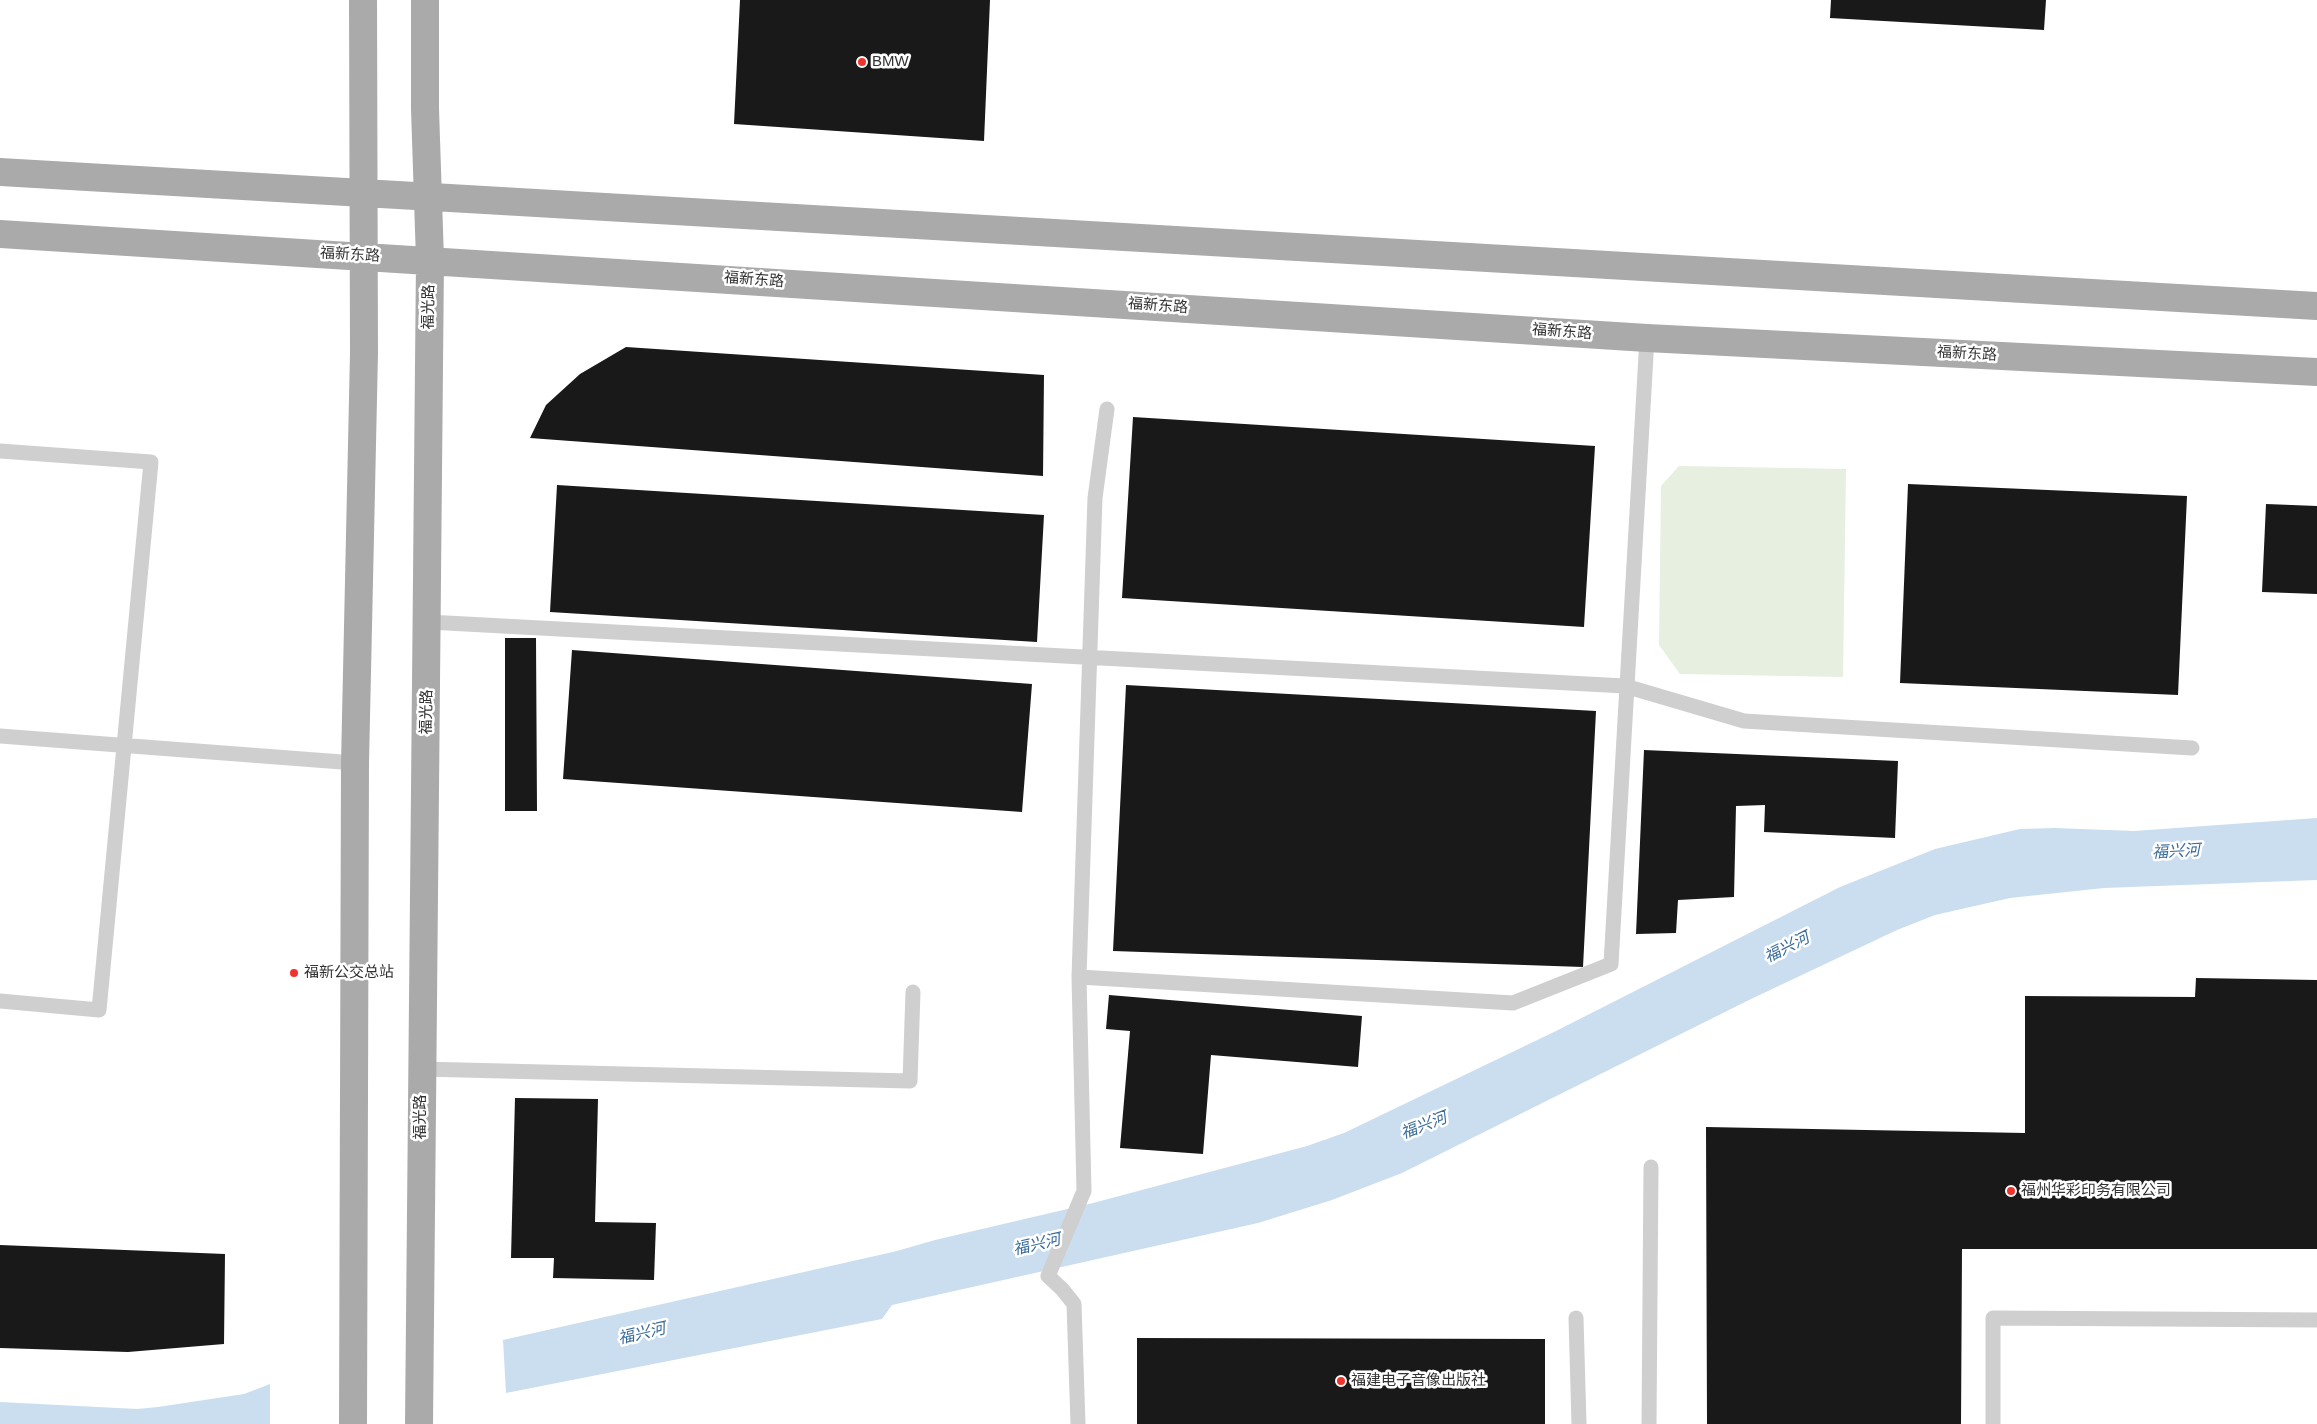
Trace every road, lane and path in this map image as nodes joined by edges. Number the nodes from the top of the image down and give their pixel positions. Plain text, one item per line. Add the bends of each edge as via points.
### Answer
1 (363, 0) edge
2 (425, 0) edge
3 (0, 172) edge
4 (365, 192) junction
5 (428, 197) junction
6 (0, 234) edge
7 (365, 256) junction
8 (430, 260) junction
9 (2317, 306) edge
10 (1647, 338) junction
11 (2317, 372) edge
12 (1107, 409) dead end
13 (0, 451) edge
14 (428, 622) junction
15 (1091, 658) junction
16 (1625, 686) junction
17 (0, 736) edge
18 (126, 746) junction
19 (2192, 748) dead end
20 (355, 763) junction
21 (1079, 977) junction
22 (913, 992) dead end
23 (0, 1001) edge
24 (422, 1069) junction
25 (1651, 1167) dead end
26 (1576, 1318) dead end
27 (2317, 1320) edge
28 (353, 1424) edge
29 (419, 1424) edge
30 (1078, 1424) edge
31 (1579, 1424) edge
32 (1649, 1424) edge
33 (1993, 1424) edge

1 - 4 main road
2 - 5 main road, 福光路
3 - 4 main road
4 - 5 main road
4 - 7 main road
5 - 8 main road, 福光路
5 - 9 main road
6 - 7 main road, 福新东路
7 - 8 main road, 福新东路
7 - 20 main road
8 - 10 main road, 福新东路
8 - 14 main road, 福光路
10 - 11 main road, 福新东路
10 - 16 lane
12 - 15 lane via 1096,498
13 - 18 lane via 151,462
14 - 15 lane
14 - 24 main road, 福光路
15 - 16 lane
15 - 21 lane
16 - 19 lane via 1744,720
16 - 21 lane via 1611,964 1513,1003
17 - 18 lane
18 - 20 lane
18 - 23 lane via 99,1010
20 - 28 main road
21 - 30 lane via 1084,1191 1048,1276 1074,1304
22 - 24 lane via 910,1081
24 - 29 main road, 福光路
25 - 32 lane
26 - 31 lane
27 - 33 lane via 1993,1318

